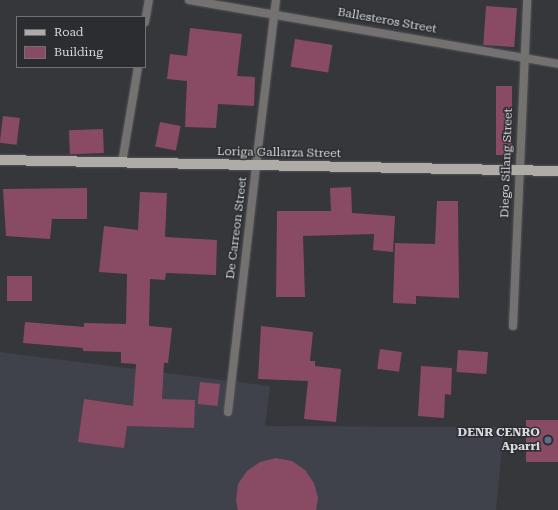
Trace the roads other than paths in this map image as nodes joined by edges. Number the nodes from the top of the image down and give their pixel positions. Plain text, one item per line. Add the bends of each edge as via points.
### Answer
1 (149, 0) edge
2 (189, 0) edge
3 (276, 0) edge
4 (527, 0) edge
5 (274, 13) junction
6 (146, 16) edge
7 (524, 58) junction
8 (558, 64) edge
9 (138, 68) edge
10 (0, 160) edge
11 (122, 163) junction
12 (256, 165) junction
13 (519, 170) junction
14 (558, 171) edge
15 (513, 326) dead end
16 (228, 412) dead end

1 - 6 street
2 - 5 street, Ballesteros Street
3 - 5 street, De Carreon Street
4 - 7 street, Diego Silang Street
5 - 7 street, Ballesteros Street
5 - 12 street, De Carreon Street
7 - 8 street, Ballesteros Street
7 - 13 street, Diego Silang Street
9 - 11 street
10 - 11 main road, Loriga Gallarza Street
11 - 12 main road, Loriga Gallarza Street
12 - 13 main road, Loriga Gallarza Street
12 - 16 street, De Carreon Street
13 - 14 main road, Loriga Gallarza Street
13 - 15 street, Diego Silang Street

